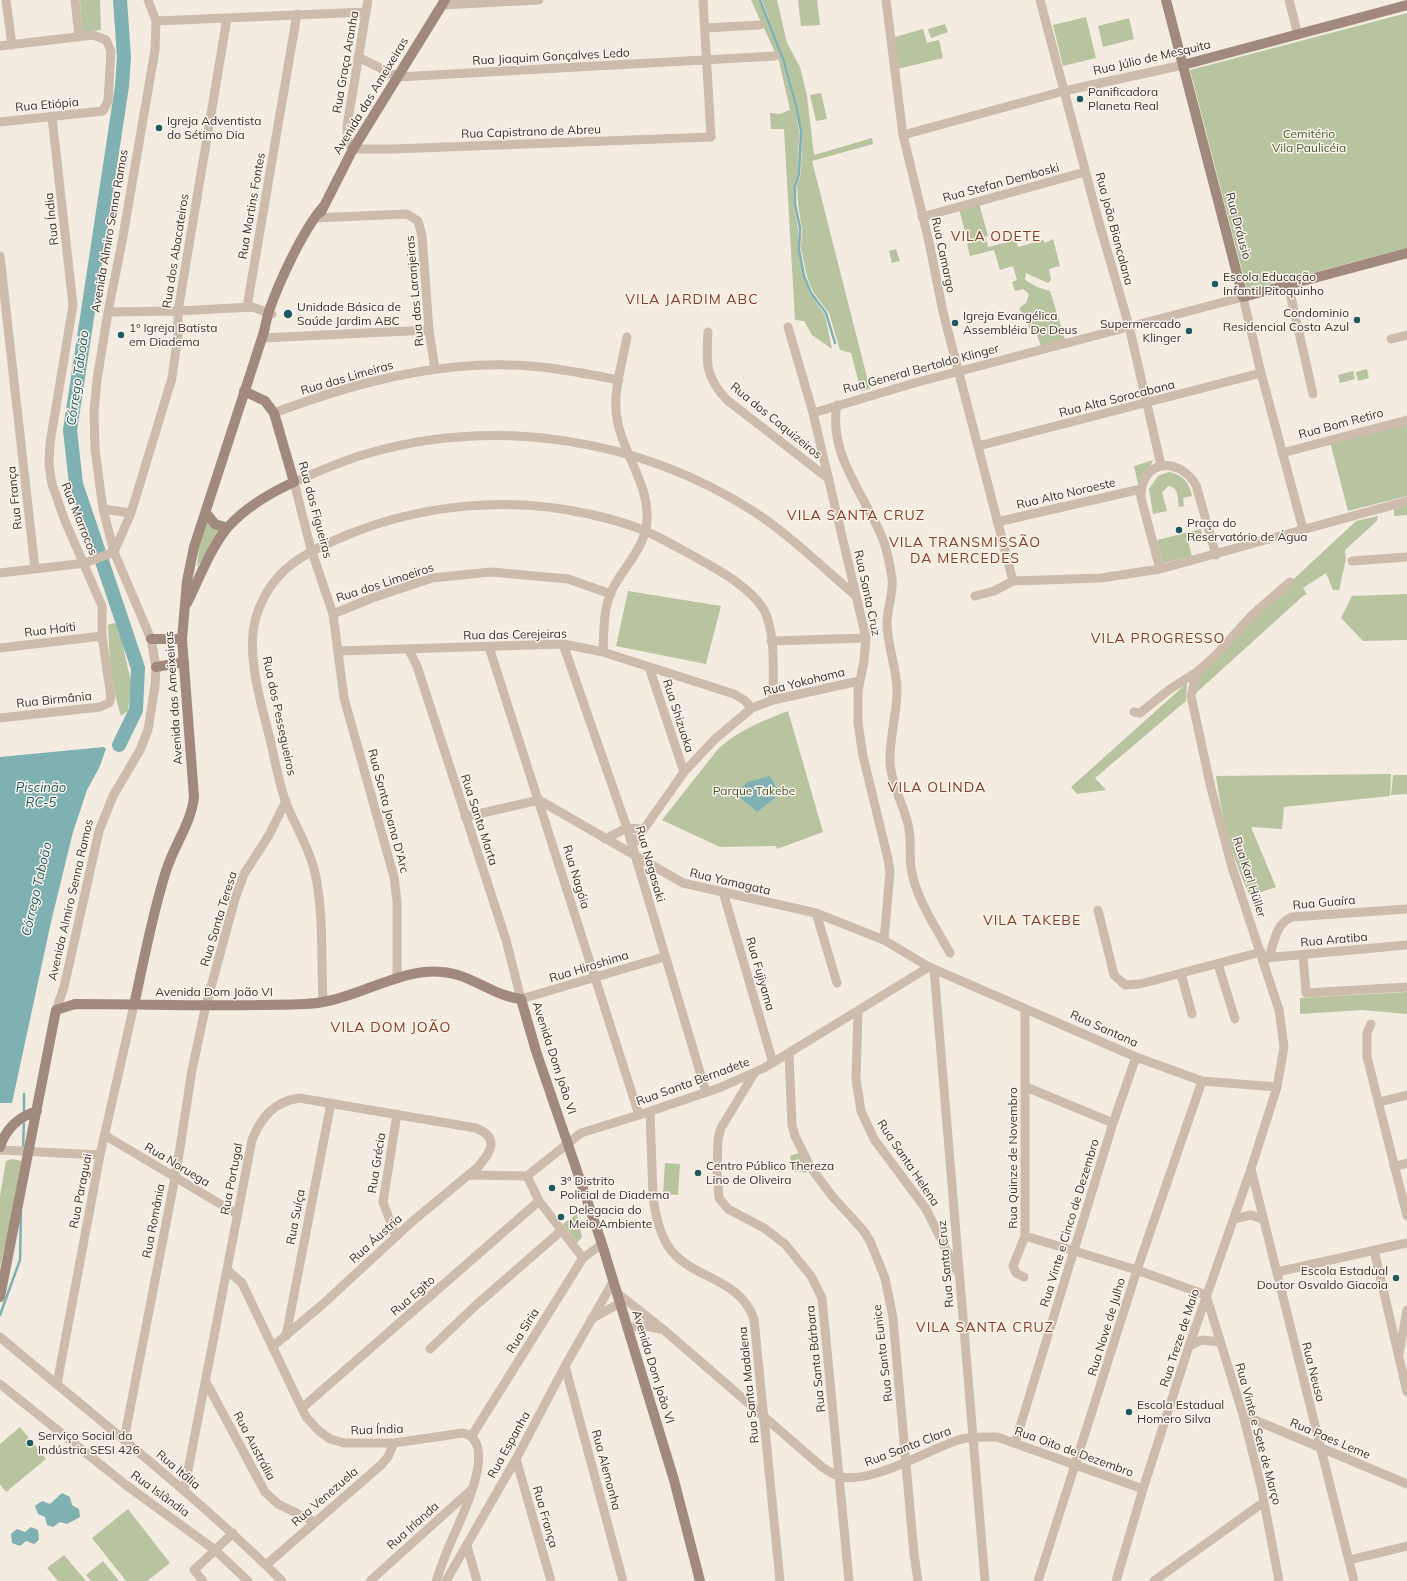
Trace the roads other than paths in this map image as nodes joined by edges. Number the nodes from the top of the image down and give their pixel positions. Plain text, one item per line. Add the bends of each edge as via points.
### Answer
1 (6, 0) edge
2 (75, 0) edge
3 (148, 0) edge
4 (368, 0) edge
5 (539, 0) edge
6 (703, 0) edge
7 (886, 0) edge
8 (1040, 0) edge
9 (1166, 0) edge
10 (1289, 0) edge
11 (443, 2) edge
12 (1407, 5) edge
13 (366, 12) junction
14 (297, 14) junction
15 (228, 18) junction
16 (156, 21) junction
17 (760, 25) dead end
18 (704, 28) junction
19 (1298, 35) junction
20 (79, 37) junction
21 (12, 45) junction
22 (0, 46) edge
23 (775, 56) dead end
24 (358, 57) junction
25 (706, 61) junction
26 (1183, 65) junction
27 (398, 77) junction
28 (1064, 91) junction
29 (52, 117) junction
30 (0, 122) edge
31 (903, 135) junction
32 (353, 150) junction
33 (1086, 172) junction
34 (922, 217) junction
35 (316, 219) junction
36 (1407, 253) edge
37 (0, 256) edge
38 (1288, 284) junction
39 (1243, 296) junction
40 (247, 307) junction
41 (108, 312) junction
42 (178, 312) junction
43 (269, 316) junction
44 (72, 318) joint
45 (1129, 326) junction
46 (788, 327) dead end
47 (429, 330) junction
48 (708, 332) dead end
49 (1407, 335) edge
50 (627, 337) dead end
51 (262, 338) junction
52 (1391, 339) dead end
53 (434, 369) junction
54 (959, 372) junction
55 (1261, 373) junction
56 (619, 380) junction
57 (244, 391) junction
58 (1313, 394) dead end
59 (1148, 403) junction
60 (836, 405) junction
61 (813, 413) junction
62 (274, 414) junction
63 (1407, 420) edge
64 (978, 446) junction
65 (1282, 452) junction
66 (631, 456) junction
67 (1161, 465) junction
68 (829, 479) junction
69 (294, 482) junction
70 (1141, 489) junction
71 (1407, 500) edge
72 (103, 509) junction
73 (131, 513) junction
74 (206, 513) junction
75 (997, 522) junction
76 (227, 528) junction
77 (1303, 529) junction
78 (646, 531) junction
79 (312, 550) junction
80 (113, 552) junction
81 (1216, 555) junction
82 (1407, 557) edge
83 (1352, 561) dead end
84 (87, 562) junction
85 (35, 569) junction
86 (1160, 569) junction
87 (0, 573) edge
88 (1013, 581) junction
89 (1290, 582) dead end
90 (611, 594) junction
91 (855, 595) junction
92 (975, 596) dead end
93 (184, 610) junction
94 (333, 614) junction
95 (102, 636) junction
96 (151, 638) junction
97 (866, 638) junction
98 (182, 639) junction
99 (772, 640) junction
100 (563, 644) junction
101 (489, 647) junction
102 (0, 648) edge
103 (409, 650) junction
104 (338, 651) junction
105 (603, 652) junction
106 (184, 662) junction
107 (156, 666) junction
108 (649, 667) junction
109 (1197, 672) junction
110 (859, 681) junction
111 (773, 700) junction
112 (109, 702) joint
113 (752, 708) junction
114 (1134, 712) dead end
115 (0, 718) edge
116 (684, 772) junction
117 (539, 800) junction
118 (286, 801) junction
119 (465, 817) junction
120 (627, 828) junction
121 (643, 830) junction
122 (605, 839) junction
123 (632, 846) junction
124 (635, 856) junction
125 (723, 892) junction
126 (1407, 909) edge
127 (1098, 910) dead end
128 (816, 913) junction
129 (884, 940) junction
130 (1407, 945) edge
131 (950, 953) dead end
132 (1303, 954) junction
133 (1264, 956) junction
134 (664, 957) junction
135 (1218, 964) junction
136 (931, 968) junction
137 (1181, 974) junction
138 (594, 978) junction
139 (397, 979) junction
140 (837, 983) dead end
141 (1407, 987) edge
142 (521, 999) junction
143 (322, 1002) junction
144 (134, 1005) junction
145 (206, 1005) junction
146 (1025, 1009) junction
147 (56, 1010) junction
148 (858, 1012) junction
149 (1192, 1014) dead end
150 (1235, 1019) dead end
151 (1371, 1024) dead end
152 (788, 1054) junction
153 (1136, 1057) junction
154 (773, 1063) junction
155 (754, 1072) junction
156 (1202, 1081) junction
157 (1026, 1087) junction
158 (1277, 1087) junction
159 (706, 1092) junction
160 (1407, 1095) edge
161 (1379, 1102) junction
162 (331, 1103) junction
163 (37, 1111) junction
164 (650, 1112) junction
165 (397, 1114) junction
166 (639, 1115) junction
167 (1113, 1123) junction
168 (106, 1136) junction
169 (568, 1144) junction
170 (491, 1146) joint
171 (0, 1147) edge
172 (0, 1150) edge
173 (29, 1152) junction
174 (100, 1155) junction
175 (1407, 1163) edge
176 (1394, 1167) junction
177 (1251, 1169) junction
178 (468, 1175) junction
179 (527, 1176) junction
180 (174, 1177) junction
181 (539, 1201) junction
182 (237, 1214) junction
183 (1407, 1216) edge
184 (1234, 1219) junction
185 (1262, 1219) junction
186 (561, 1231) junction
187 (1025, 1236) junction
188 (396, 1237) junction
189 (1407, 1243) edge
190 (602, 1244) junction
191 (1074, 1250) junction
192 (1374, 1250) junction
193 (583, 1258) junction
194 (1137, 1270) junction
195 (228, 1271) junction
196 (1277, 1272) junction
197 (959, 1274) junction
198 (1024, 1277) dead end
199 (615, 1287) junction
200 (1206, 1295) junction
201 (0, 1297) edge
202 (620, 1303) junction
203 (1407, 1310) edge
204 (639, 1311) junction
205 (591, 1319) junction
206 (640, 1325) junction
207 (627, 1329) junction
208 (664, 1330) junction
209 (286, 1336) junction
210 (0, 1337) edge
211 (1220, 1342) junction
212 (1189, 1346) junction
213 (272, 1347) junction
214 (430, 1349) dead end
215 (1398, 1358) junction
216 (565, 1366) junction
217 (206, 1382) junction
218 (0, 1384) edge
219 (57, 1384) junction
220 (1407, 1392) edge
221 (302, 1408) junction
222 (1243, 1415) junction
223 (764, 1418) junction
224 (974, 1436) junction
225 (472, 1437) junction
226 (997, 1437) joint
227 (124, 1440) junction
228 (394, 1443) junction
229 (1015, 1443) junction
230 (1319, 1447) junction
231 (516, 1459) junction
232 (906, 1461) junction
233 (1076, 1465) junction
234 (839, 1476) junction
235 (1407, 1484) edge
236 (473, 1488) junction
237 (1143, 1489) junction
238 (184, 1491) junction
239 (1264, 1502) junction
240 (315, 1522) junction
241 (232, 1533) junction
242 (467, 1546) junction
243 (1407, 1546) edge
244 (448, 1548) junction
245 (216, 1550) junction
246 (462, 1555) junction
247 (1348, 1560) junction
248 (266, 1565) junction
249 (201, 1579) edge
250 (1276, 1580) edge
251 (248, 1581) edge
252 (282, 1581) edge
253 (370, 1581) edge
254 (436, 1581) edge
255 (446, 1581) edge
256 (477, 1581) edge
257 (551, 1581) edge
258 (623, 1581) edge
259 (700, 1581) edge
260 (780, 1581) edge
261 (849, 1581) edge
262 (918, 1581) edge
263 (985, 1581) edge
264 (1038, 1581) edge
265 (1116, 1581) edge
266 (1154, 1581) edge
267 (1354, 1581) edge

1 - 21 street
2 - 20 street
3 - 16 street, Avenida Almiro Senna Ramos
4 - 13 street, Rua Graça Aranha
5 - 11 street
6 - 18 street
7 - 31 street, Rua Camargo
8 - 28 street, Rua João Biancalana
9 - 26 street, Rua Dráusio
10 - 19 street
11 - 27 street, Avenida das Ameixeiras
12 - 19 street, Rua Júlio de Mesquita
13 - 14 street
13 - 24 street, Rua Graça Aranha
14 - 15 street
14 - 40 street, Rua Martins Fontes
15 - 16 street
15 - 42 street, Rua dos Abacateiros
16 - 41 street, Avenida Almiro Senna Ramos via 151,74
17 - 18 street
18 - 25 street
19 - 26 street, Rua Júlio de Mesquita
20 - 21 street
20 - 29 street, Rua Etiópia via 94,35 106,40 111,51 108,101 103,111
21 - 22 street
23 - 25 street, Rua Jiaquim Gonçalves Ledo
24 - 27 street
24 - 32 street, Rua Graça Aranha via 347,126 348,143
25 - 27 street, Rua Jiaquim Gonçalves Ledo
25 - 32 street, Rua Capistrano de Abreu via 711,137
26 - 28 street, Rua Júlio de Mesquita
26 - 39 street, Rua Dráusio
27 - 32 street, Avenida das Ameixeiras
28 - 31 street, Rua Júlio de Mesquita
28 - 33 street, Rua João Biancalana
29 - 30 street, Rua Etiópia
29 - 44 street, Rua Índia via 72,290
31 - 34 street, Rua Camargo
32 - 35 street, Avenida das Ameixeiras
33 - 34 street, Rua Stefan Demboski
33 - 45 street, Rua João Biancalana
34 - 54 street, Rua Camargo
35 - 43 street, Avenida das Ameixeiras
35 - 47 street, Rua das Laranjeiras via 407,214 418,221 422,236
36 - 38 street, Rua General Bertoldo Klinger
37 - 85 street, Rua França
38 - 39 street, Rua General Bertoldo Klinger
38 - 58 street
39 - 45 street, Rua General Bertoldo Klinger
39 - 55 street, Rua Dráusio
40 - 42 street
40 - 43 street
41 - 42 street
41 - 72 street, Avenida Almiro Senna Ramos via 94,412 95,449
42 - 73 street, Rua dos Abacateiros via 178,335 172,378
43 - 51 street, Avenida das Ameixeiras
44 - 84 street, Rua Marrocos via 50,443 49,465 58,504
45 - 54 street, Rua General Bertoldo Klinger
45 - 59 street, Rua João Biancalana
46 - 61 street, Rua Santa Cruz
47 - 51 street
47 - 53 street, Rua das Laranjeiras
48 - 68 street, Rua dos Caquizeiros via 708,370 719,392
49 - 52 street
50 - 56 street
51 - 57 street, Avenida das Ameixeiras
53 - 56 street, Rua das Limeiras via 521,366 575,371
53 - 62 street, Rua das Limeiras via 369,382 306,401
54 - 60 street, Rua General Bertoldo Klinger
54 - 64 street, Rua Camargo
55 - 59 street, Rua Alta Sorocabana
55 - 65 street, Rua Dráusio
56 - 66 street via 616,395 618,424 623,442
57 - 62 street, Rua das Figueiras via 264,401
57 - 74 street, Avenida das Ameixeiras
59 - 64 street, Rua Alta Sorocabana
59 - 67 street, Rua João Biancalana
60 - 61 street, Rua General Bertoldo Klinger
60 - 131 street via 834,419 838,444 857,490 882,538 892,579 887,621 897,692 890,764 911,836 911,867 920,897
61 - 68 street, Rua Santa Cruz
62 - 69 street, Rua das Figueiras
63 - 65 street, Rua Bom Retiro
64 - 75 street, Rua Camargo
65 - 77 street, Rua Dráusio
66 - 69 street via 549,437 522,435 450,438 365,454
66 - 78 street via 647,509
66 - 91 street via 700,481 748,508
67 - 70 street via 1151,472
67 - 81 street via 1170,464 1182,469 1196,484
68 - 91 street, Rua Santa Cruz
69 - 76 street via 250,507
69 - 79 street, Rua das Figueiras
70 - 75 street, Rua Alto Noroeste
70 - 86 street via 1141,498
71 - 77 street
72 - 73 street
72 - 80 street, Avenida Almiro Senna Ramos
73 - 80 street, Rua dos Abacateiros
74 - 76 street via 215,524
74 - 93 street, Avenida das Ameixeiras via 193,552
75 - 88 street, Rua Camargo
76 - 93 street
77 - 81 street
78 - 79 street, Rua dos Pessegueiros via 605,518 556,509 525,505 463,506 405,516 366,527
78 - 90 street via 634,557
78 - 99 street, Rua dos Pessegueiros via 706,563 744,589 763,610
79 - 94 street, Rua das Figueiras
79 - 118 street, Rua dos Pessegueiros via 283,571 270,588 261,602 252,638 261,705
80 - 84 street
80 - 96 street, Avenida Almiro Senna Ramos
81 - 86 street
82 - 83 street
84 - 85 street
84 - 95 street, Rua Marrocos via 102,606
85 - 87 street
86 - 88 street via 1101,578
88 - 92 street via 994,591
89 - 109 street via 1251,616
90 - 94 street, Rua dos Limoeiros via 568,579 491,572 432,578
90 - 105 street via 604,624
91 - 97 street, Rua Santa Cruz
93 - 98 street, Avenida das Ameixeiras
94 - 104 street, Rua das Figueiras
95 - 102 street, Rua Haiti
95 - 112 street, Rua Marrocos via 111,691
96 - 98 street
96 - 107 street, Avenida Almiro Senna Ramos
97 - 99 street
97 - 110 street, Rua Santa Cruz
98 - 106 street, Avenida das Ameixeiras
99 - 111 street, Rua dos Pessegueiros
100 - 101 street, Rua das Cerejeiras
100 - 105 street, Rua das Cerejeiras
100 - 120 street, Rua Nagasaki
101 - 103 street, Rua das Cerejeiras
101 - 117 street, Rua Nagóia
103 - 104 street, Rua das Cerejeiras
103 - 119 street, Rua Santa Marta via 417,666
104 - 139 street, Rua Santa Joana D'Arc via 344,698 394,877 397,901
105 - 108 street, Rua das Cerejeiras
106 - 107 street
106 - 144 street, Avenida das Ameixeiras via 194,797 192,809 166,868
107 - 147 street, Avenida Almiro Senna Ramos via 148,730 102,820 64,987
108 - 113 street, Rua das Cerejeiras via 734,694
108 - 116 street, Rua Shizuoka
109 - 114 street via 1140,713
109 - 133 street, Rua Karl Hüller via 1191,696 1211,788 1232,867
110 - 111 street, Rua Yokohama
110 - 129 street, Rua Santa Cruz via 860,741 890,872
111 - 113 street, Rua Yokohama
112 - 115 street, Rua Birmânia via 100,707
113 - 116 street, Rua Yokohama via 715,739
116 - 121 street, Rua Yokohama
117 - 119 street
117 - 122 street, Rua Yamagata
117 - 138 street, Rua Nagóia
118 - 143 street, Rua dos Pessegueiros via 309,851 318,890
118 - 145 street, Rua Santa Teresa via 269,835 244,874
119 - 142 street, Rua Santa Marta via 506,940
120 - 121 street
120 - 122 street
120 - 123 street, Rua Nagasaki
121 - 123 street, Rua Yokohama
122 - 124 street, Rua Yamagata
123 - 124 street, Rua Nagasaki
124 - 125 street, Rua Yamagata via 683,883
124 - 134 street, Rua Nagasaki
125 - 128 street, Rua Yamagata
125 - 154 street, Rua Fujiyama
126 - 133 street, Rua Guaíra via 1292,917 1284,920
127 - 137 street, Rua Aratiba via 1114,975 1125,985
128 - 129 street, Rua Yamagata
128 - 140 street
129 - 136 street, Rua Yamagata
130 - 132 street, Rua Aratiba
132 - 133 street, Rua Aratiba
132 - 141 street via 1306,993
133 - 135 street, Rua Aratiba
133 - 158 street, Rua Karl Hüller via 1283,1029 1284,1047
134 - 138 street, Rua Hiroshima
134 - 159 street, Rua Nagasaki
135 - 137 street, Rua Aratiba
135 - 150 street
136 - 146 street, Rua Santana
136 - 148 street, Rua Santa Bernadete
136 - 197 street, Rua Santa Cruz
137 - 149 street
138 - 142 street, Rua Hiroshima
138 - 166 street, Rua Nagóia
139 - 142 street, Avenida Dom João VI via 422,972 442,971
139 - 143 street, Avenida Dom João VI
142 - 169 street, Avenida Dom João VI via 536,1052
143 - 145 street, Avenida Dom João VI
144 - 145 street, Avenida Dom João VI
144 - 147 street, Avenida Dom João VI via 75,1004
144 - 168 street, Rua Paraguai
145 - 180 street, Rua România
146 - 153 street, Rua Santana
146 - 157 street, Rua Quinze de Novembro
147 - 163 street, Avenida Almiro Senna Ramos
148 - 152 street, Rua Santa Bernadete
148 - 197 street, Rua Santa Helena via 856,1079 861,1111 874,1139 926,1209
151 - 161 street via 1367,1033 1367,1057
152 - 154 street, Rua Santa Bernadete
152 - 232 street, Rua Santa Eunice via 792,1125 795,1136 816,1177 870,1241 885,1278 893,1318
153 - 156 street, Rua Santana
153 - 167 street, Rua Vinte e Cinco de Dezembro
154 - 155 street, Rua Santa Bernadete
155 - 159 street, Rua Santa Bernadete
155 - 234 street, Rua Santa Bárbara via 721,1128 717,1172 719,1198 728,1209 764,1228 785,1244 811,1276 822,1298
156 - 158 street, Rua Santana
156 - 194 street, Rua Nove de Julho
157 - 167 street
157 - 187 street, Rua Quinze de Novembro
158 - 177 street, Rua Treze de Maio
159 - 164 street, Rua Santa Bernadete
160 - 161 street
161 - 176 street
162 - 165 street, Rua Portugal
162 - 182 street, Rua Portugal via 299,1098 287,1100 273,1108 258,1123 252,1140
162 - 209 street, Rua Suíça
163 - 171 street via 12,1125
163 - 173 street, Avenida Almiro Senna Ramos
164 - 166 street, Rua Santa Bernadete
164 - 223 street, Rua Santa Madalena via 653,1196 663,1236 668,1246 684,1262 736,1292 750,1309 754,1319
165 - 170 street, Rua Portugal via 476,1128 486,1132
165 - 188 street, Rua Grécia via 383,1202
166 - 169 street, Rua Santa Bernadete via 581,1133
167 - 191 street, Rua Vinte e Cinco de Dezembro
168 - 174 street, Rua Paraguai
168 - 180 street, Rua Noruega
169 - 179 street, Rua Santa Bernadete
169 - 190 street, Avenida Dom João VI
170 - 178 street, Rua Áustria via 486,1158
172 - 173 street
173 - 174 street
173 - 201 street, Avenida Almiro Senna Ramos
174 - 219 street, Rua Paraguai
175 - 176 street
176 - 183 street
177 - 184 street, Rua Treze de Maio
177 - 185 street, Rua Neusa
178 - 179 street
178 - 188 street, Rua Áustria
179 - 181 street
180 - 182 street, Rua Noruega
180 - 227 street, Rua România
181 - 186 street
181 - 221 street, Rua Egito
182 - 195 street, Rua Portugal
184 - 185 street via 1251,1215
184 - 200 street, Rua Treze de Maio
185 - 196 street, Rua Neusa
186 - 193 street
186 - 214 street
187 - 191 street, Rua Quinze de Novembro
187 - 198 street via 1013,1266 1016,1273
188 - 209 street, Rua Áustria
189 - 192 street
190 - 193 street, Rua Siria
190 - 199 street, Avenida Dom João VI
191 - 194 street, Rua Quinze de Novembro
191 - 229 street, Rua Vinte e Cinco de Dezembro
192 - 196 street
192 - 215 street
193 - 225 street, Rua Siria
194 - 200 street, Rua Quinze de Novembro
194 - 233 street, Rua Nove de Julho
195 - 213 street, Rua Índia via 242,1283
195 - 217 street, Rua Portugal
196 - 230 street, Rua Neusa
197 - 224 street, Rua Santa Cruz
199 - 202 street, Avenida Dom João VI
199 - 204 street, Rua Santa Clara
199 - 205 street, Rua Espanha
200 - 211 street, Rua Vinte e Sete de Março
200 - 212 street, Rua Treze de Maio
202 - 205 street
202 - 207 street, Avenida Dom João VI
203 - 215 street
204 - 206 street
204 - 208 street, Rua Santa Clara
205 - 216 street, Rua Espanha
206 - 207 street, Rua Santa Clara
206 - 208 street, Rua Santa Clara
207 - 259 street, Avenida Dom João VI via 674,1480
208 - 223 street, Rua Santa Clara
209 - 213 street, Rua Áustria
210 - 219 street, Rua Itália
211 - 212 street via 1202,1340
211 - 222 street, Rua Vinte e Sete de Março
212 - 237 street, Rua Treze de Maio
213 - 221 street, Rua Índia
215 - 220 street
216 - 231 street, Rua Espanha
216 - 258 street, Rua Alemanha
217 - 238 street, Rua Portugal
217 - 240 street, Rua Austrália via 266,1492 278,1504
218 - 245 street, Rua Islândia via 126,1485
219 - 227 street, Rua Itália
221 - 228 street, Rua Índia via 306,1417 330,1439 344,1443
222 - 230 street, Rua Paes Leme
222 - 239 street, Rua Vinte e Sete de Março
223 - 234 street, Rua Santa Clara via 822,1467
223 - 260 street, Rua Santa Madalena
224 - 226 street, Rua Santa Clara
224 - 232 street, Rua Santa Clara
224 - 263 street, Rua Santa Cruz
225 - 228 street, Rua Índia via 458,1434
225 - 236 street via 478,1460
226 - 229 street, Rua Oito de Dezembro
227 - 238 street, Rua Itália
228 - 240 street, Rua Venezuela via 381,1465
229 - 233 street, Rua Oito de Dezembro
230 - 235 street, Rua Paes Leme
230 - 247 street, Rua Neusa
231 - 242 street, Rua Espanha
231 - 257 street, Rua França
232 - 234 street, Rua Santa Clara via 864,1476
232 - 262 street, Rua Santa Eunice
233 - 237 street, Rua Oito de Dezembro
233 - 264 street, Rua Nove de Julho
234 - 261 street, Rua Santa Bárbara
236 - 244 street
236 - 253 street, Rua Irlanda
237 - 265 street, Rua Treze de Maio
238 - 241 street, Rua Itália
239 - 250 street, Rua Vinte e Sete de Março
239 - 266 street
240 - 248 street, Rua Venezuela
241 - 245 street
241 - 248 street, Rua Itália
242 - 246 street, Rua Espanha
242 - 256 street
243 - 247 street
244 - 246 street
244 - 254 street
245 - 249 street via 194,1570
245 - 251 street, Rua Islândia
246 - 255 street, Rua Espanha
247 - 267 street, Rua Neusa
248 - 252 street, Rua Itália

